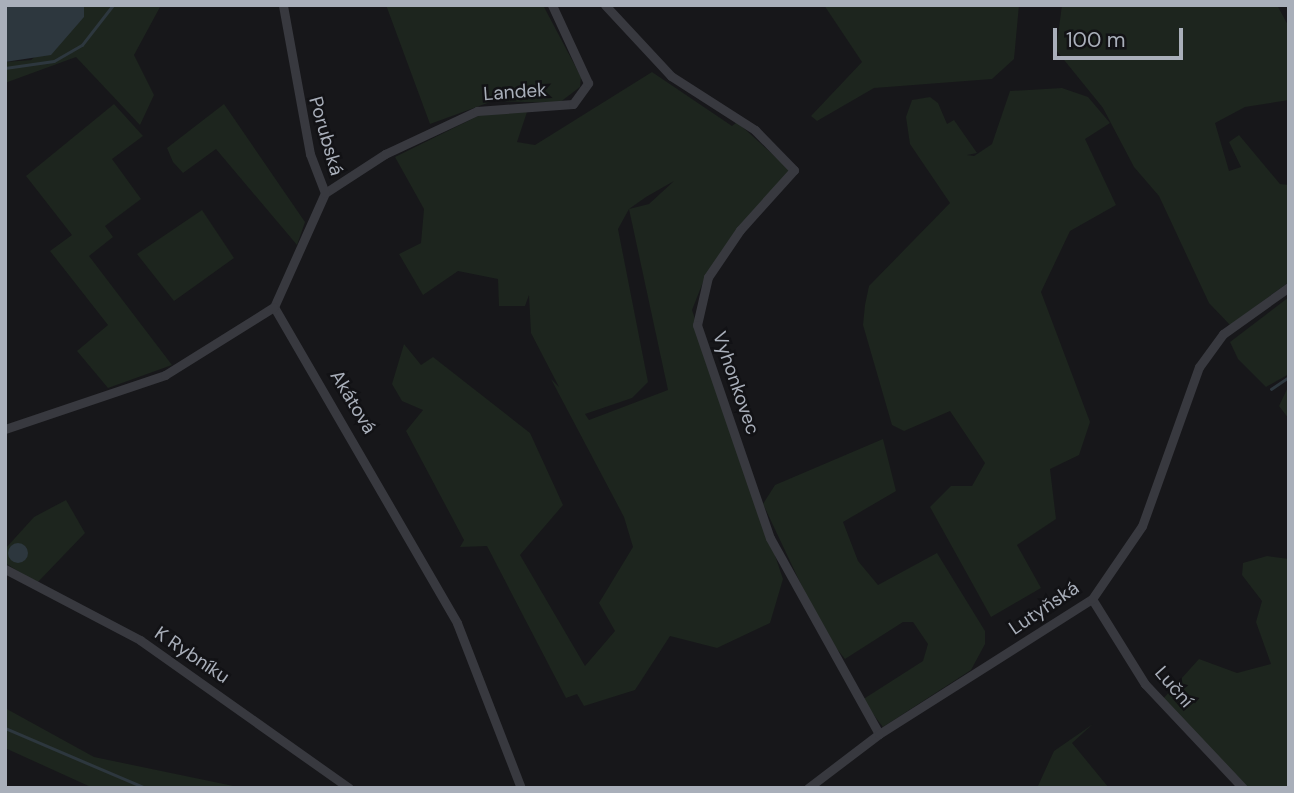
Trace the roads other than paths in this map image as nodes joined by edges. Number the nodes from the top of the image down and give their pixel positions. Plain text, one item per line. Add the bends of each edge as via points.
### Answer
1 (283, 5) edge
2 (552, 5) edge
3 (605, 5) edge
4 (325, 193) junction
5 (1289, 287) edge
6 (274, 307) junction
7 (5, 429) edge
8 (5, 569) edge
9 (1092, 599) junction
10 (879, 734) junction
11 (349, 788) edge
12 (521, 788) edge
13 (808, 788) edge
14 (1243, 788) edge

1 - 4 street, Porubská via 293,79
2 - 4 street, Landek via 588,83 573,104 477,111 385,155
3 - 10 street, Vyhonkovec via 671,76 755,130 794,170 708,277 697,325 770,538 808,617
4 - 6 street, Porubská
5 - 9 street, Lutyňská via 1223,334 1199,367 1142,526
6 - 7 street via 165,374
6 - 12 street, Akátová via 457,623
8 - 11 street, K Rybníku via 140,640
9 - 10 street, Lutyňská
9 - 14 street, Luční via 1145,684
10 - 13 street, Lutyňská

